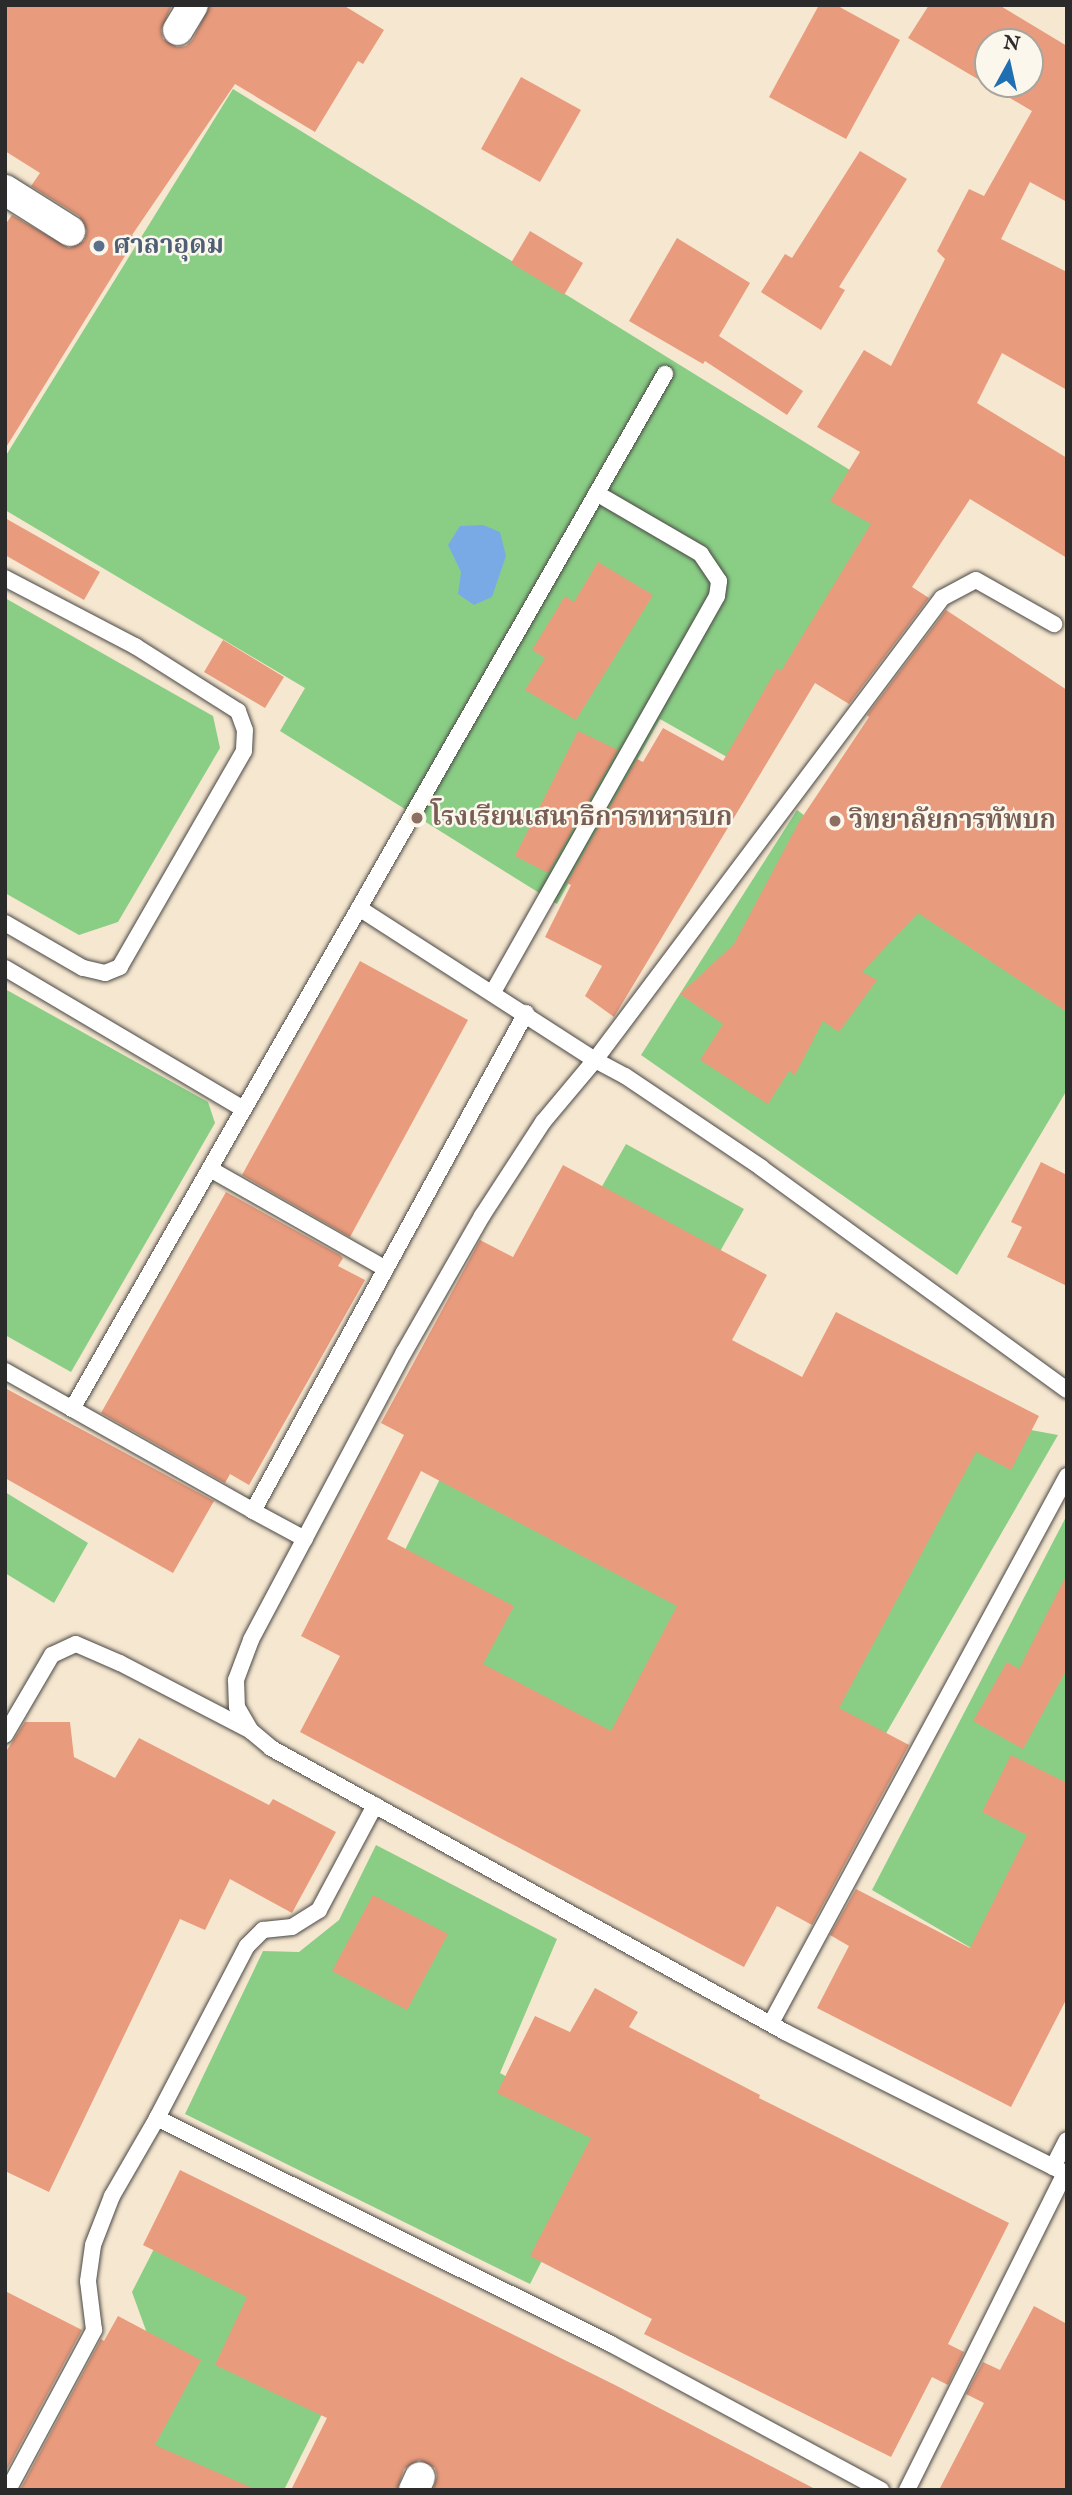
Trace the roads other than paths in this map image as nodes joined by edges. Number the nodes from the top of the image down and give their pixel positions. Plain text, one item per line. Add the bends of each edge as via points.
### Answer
1 (5, 190) edge
2 (70, 231) dead end
3 (664, 374) dead end
4 (596, 493) junction
5 (5, 578) edge
6 (1054, 624) dead end
7 (359, 908) junction
8 (5, 923) edge
9 (5, 968) edge
10 (493, 992) junction
11 (526, 1013) junction
12 (595, 1060) junction
13 (243, 1109) junction
14 (209, 1169) junction
15 (386, 1269) junction
16 (5, 1371) edge
17 (1067, 1390) edge
18 (72, 1409) junction
19 (1067, 1476) edge
20 (253, 1511) junction
21 (305, 1539) junction
22 (251, 1731) junction
23 (5, 1735) edge
24 (375, 1805) junction
25 (771, 2023) junction
26 (157, 2118) junction
27 (1067, 2140) edge
28 (1062, 2171) edge
29 (8, 2490) edge
30 (881, 2490) edge
31 (907, 2490) edge

1 - 2 street
3 - 4 lane
4 - 7 lane
4 - 10 lane via 701,554 719,581 717,596
5 - 8 lane via 158,660 238,711 245,730 244,751 120,967 104,973 83,968
6 - 12 lane via 976,580 942,598
7 - 10 lane
7 - 13 lane
9 - 13 lane
10 - 11 lane
11 - 12 lane
11 - 15 lane
12 - 17 lane via 762,1168
12 - 21 lane via 543,1122 482,1216
13 - 14 lane
14 - 15 lane
14 - 18 lane
15 - 20 lane
16 - 18 lane
18 - 20 lane
19 - 25 lane
20 - 21 lane
21 - 22 lane via 251,1640 236,1680 237,1707
22 - 23 lane via 76,1644 52,1655
22 - 24 lane via 271,1748
24 - 25 lane
24 - 26 lane via 319,1910 292,1927 263,1930 247,1946
25 - 28 lane
26 - 29 lane via 112,2196 93,2245 88,2281 94,2330
26 - 30 lane via 611,2344
27 - 28 lane
28 - 31 lane

